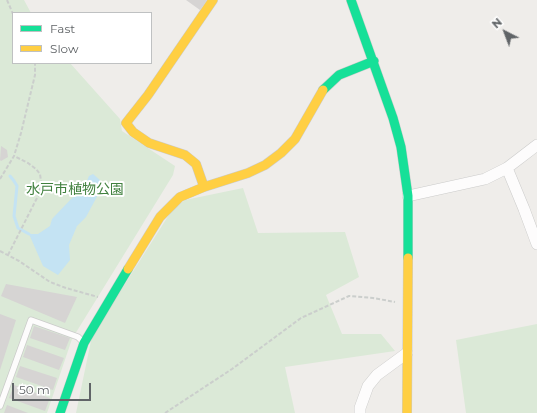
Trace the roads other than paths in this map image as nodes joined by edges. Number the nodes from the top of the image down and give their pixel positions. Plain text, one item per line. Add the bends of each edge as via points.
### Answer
1 (213, 0) edge
2 (351, 0) edge
3 (374, 62) junction
4 (537, 145) edge
5 (507, 168) junction
6 (204, 187) junction
7 (408, 196) junction
8 (537, 244) edge
9 (84, 343) junction
10 (407, 353) junction
11 (0, 406) edge
12 (60, 413) edge
13 (360, 413) edge
14 (407, 413) edge

1 - 6 street via 126,123 148,143 185,155 196,164
2 - 3 street
3 - 6 street via 340,75 326,86 295,139 265,165
3 - 7 street via 401,147
4 - 5 street
5 - 7 street via 485,179
5 - 8 street
6 - 9 street via 180,197 160,217
7 - 10 street
9 - 11 lane via 78,337 31,320
9 - 12 street
10 - 13 street via 377,375 368,386
10 - 14 street

